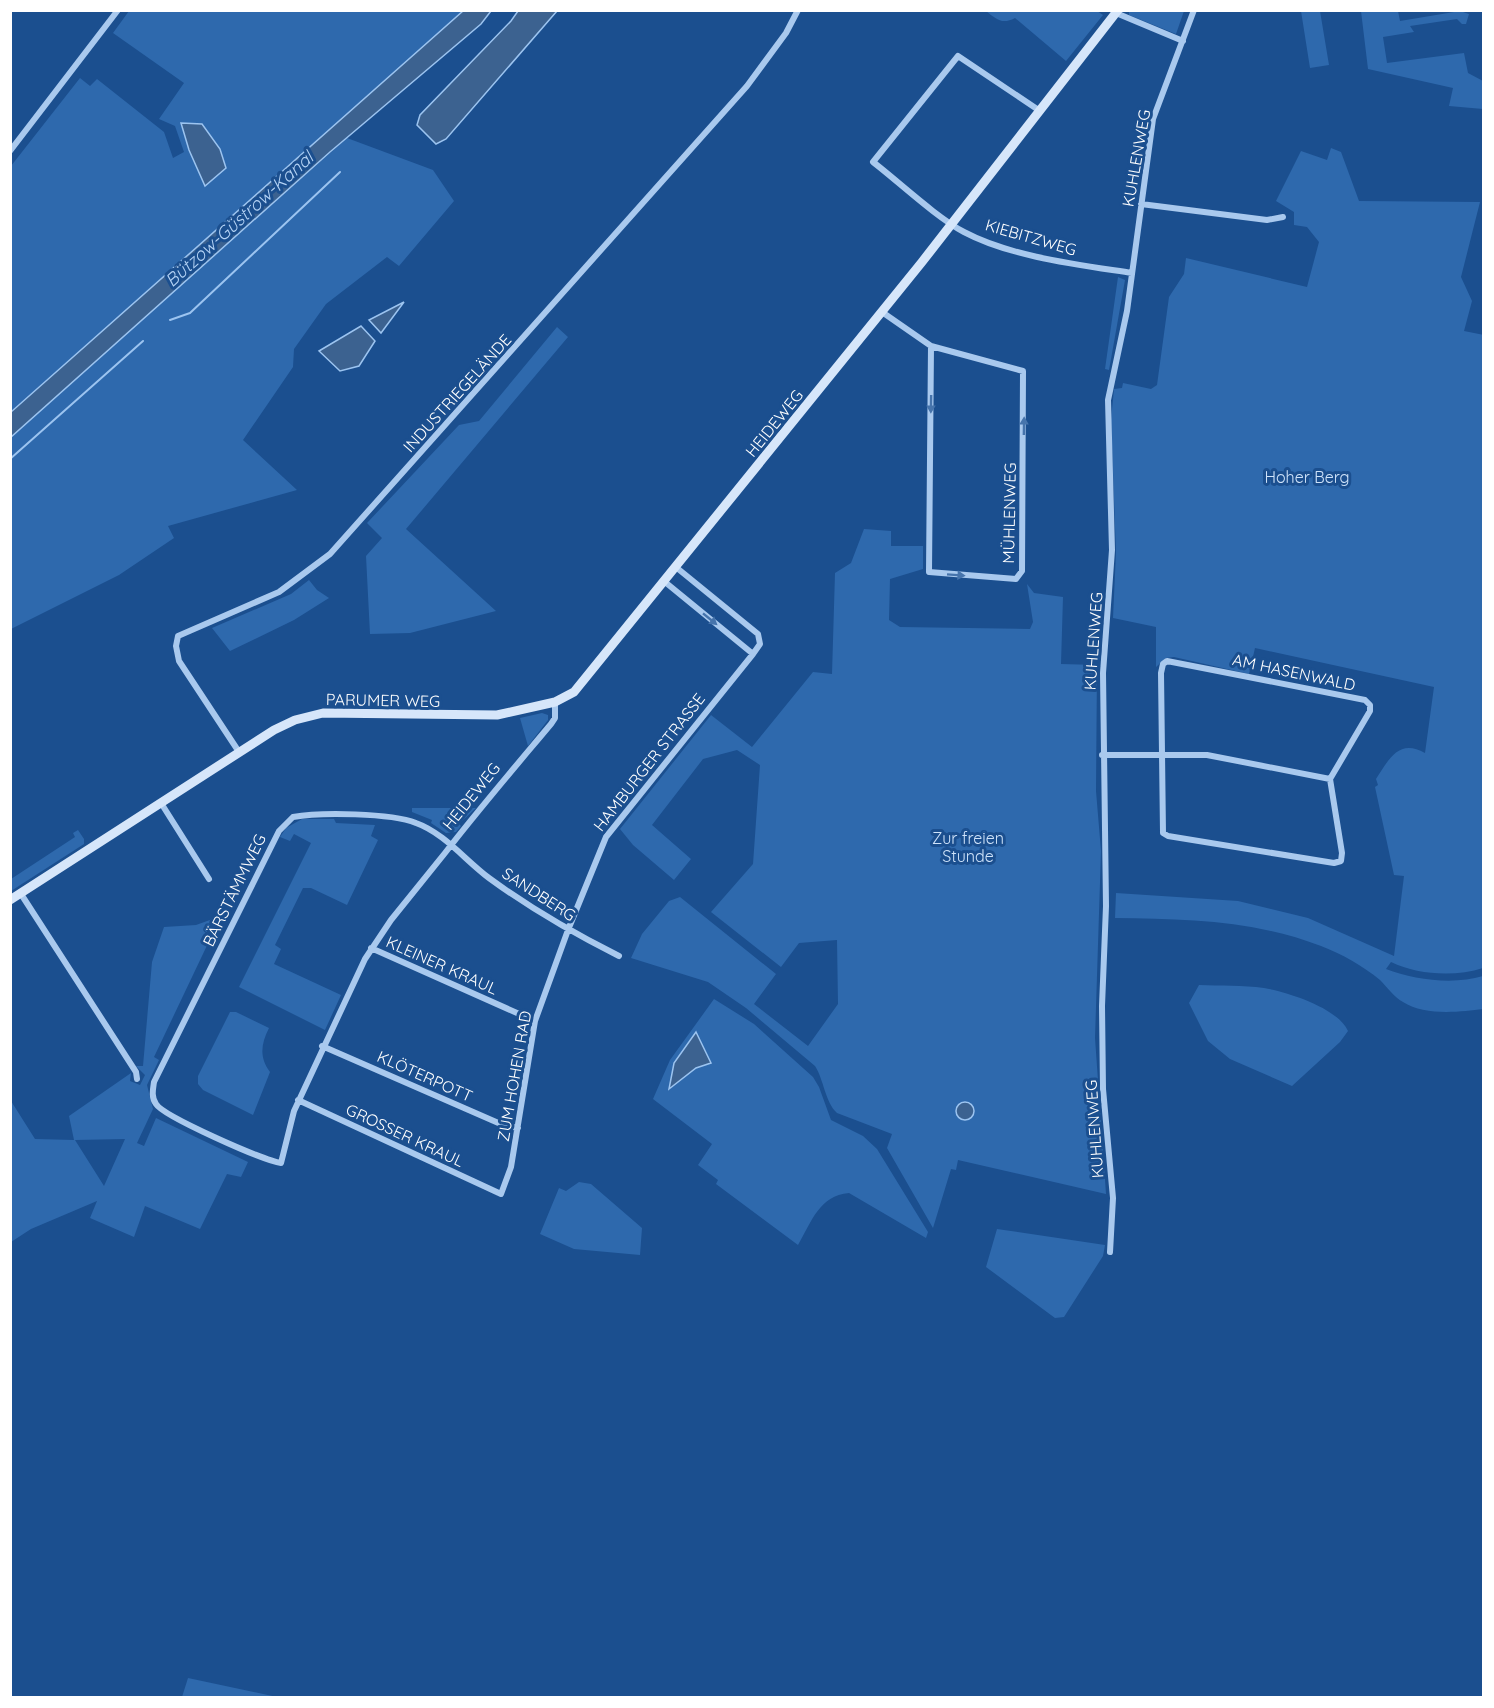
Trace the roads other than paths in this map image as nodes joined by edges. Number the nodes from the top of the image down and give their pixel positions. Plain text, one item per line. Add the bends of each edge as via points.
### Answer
1 (118, 10) edge
2 (798, 10) edge
3 (1194, 10) edge
4 (1117, 12) edge
5 (1183, 41) junction
6 (1040, 111) junction
7 (10, 151) edge
8 (1141, 204) junction
9 (1283, 217) dead end
10 (952, 223) junction
11 (1132, 273) junction
12 (882, 312) junction
13 (931, 346) junction
14 (677, 568) junction
15 (665, 582) junction
16 (753, 654) junction
17 (555, 702) junction
18 (239, 752) junction
19 (1162, 754) junction
20 (1102, 755) junction
21 (1330, 779) junction
22 (161, 802) junction
23 (450, 846) junction
24 (209, 879) dead end
25 (21, 894) junction
26 (10, 900) edge
27 (568, 930) junction
28 (371, 948) junction
29 (619, 956) dead end
30 (536, 1021) junction
31 (322, 1046) junction
32 (137, 1079) dead end
33 (298, 1100) junction
34 (518, 1128) junction
35 (501, 1194) joint
36 (1110, 1252) dead end

1 - 7 street
2 - 18 street, INDUSTRIEGELÄNDE via 747,86 330,554 279,592 178,636 179,661
3 - 5 street, KUHLENWEG
4 - 5 street
4 - 6 street, HEIDEWEG
5 - 8 street, KUHLENWEG via 1153,119
6 - 10 street, HEIDEWEG
6 - 10 street, KIEBITZWEG via 958,56 873,162
8 - 9 street via 1267,220
8 - 11 street, KUHLENWEG
10 - 11 street, KIEBITZWEG via 965,232 1024,253
10 - 12 street, HEIDEWEG
11 - 20 street, KUHLENWEG via 1108,400 1112,550
12 - 13 street, MÜHLENWEG
12 - 14 street, HEIDEWEG
13 -> 13 street, MÜHLENWEG via 929,572 1016,579 1022,571 1023,371
14 - 15 street, HEIDEWEG
14 - 16 street via 758,634 760,644
15 -> 16 street
15 - 17 street, HEIDEWEG via 582,686
16 - 27 street, HAMBURGER STRASSE via 606,837
17 - 18 street, PARUMER WEG via 497,715 312,714 274,730
17 - 23 street, HEIDEWEG via 551,724
18 - 22 street, PARUMER WEG
19 - 20 street
19 - 21 street via 1207,755
19 - 21 street, AM HASENWALD via 1161,826 1168,836 1334,863 1341,861 1342,853
19 - 21 street, AM HASENWALD via 1161,673 1163,664 1174,661 1365,700 1370,711
20 - 36 street, KUHLENWEG via 1106,906 1103,1089 1113,1198
22 - 24 street
22 - 25 street, PARUMER WEG
23 - 27 street, SANDBERG via 503,888
23 - 28 street, BÄRSTÄMMWEG
23 - 33 street, BÄRSTÄMMWEG via 418,824 392,817 301,816 293,817 279,831 152,1091 161,1109 264,1160 280,1163
25 - 26 street, PARUMER WEG
25 - 32 street
27 - 29 street, SANDBERG
27 - 30 street, ZUM HOHEN RAD
28 - 30 street, KLEINER KRAUL
28 - 31 street, BÄRSTÄMMWEG
30 - 34 street, ZUM HOHEN RAD
31 - 33 street, BÄRSTÄMMWEG
31 - 34 street, KLÖTERPOTT via 503,1125
33 - 35 street, GROSSER KRAUL
34 - 35 street, ZUM HOHEN RAD

